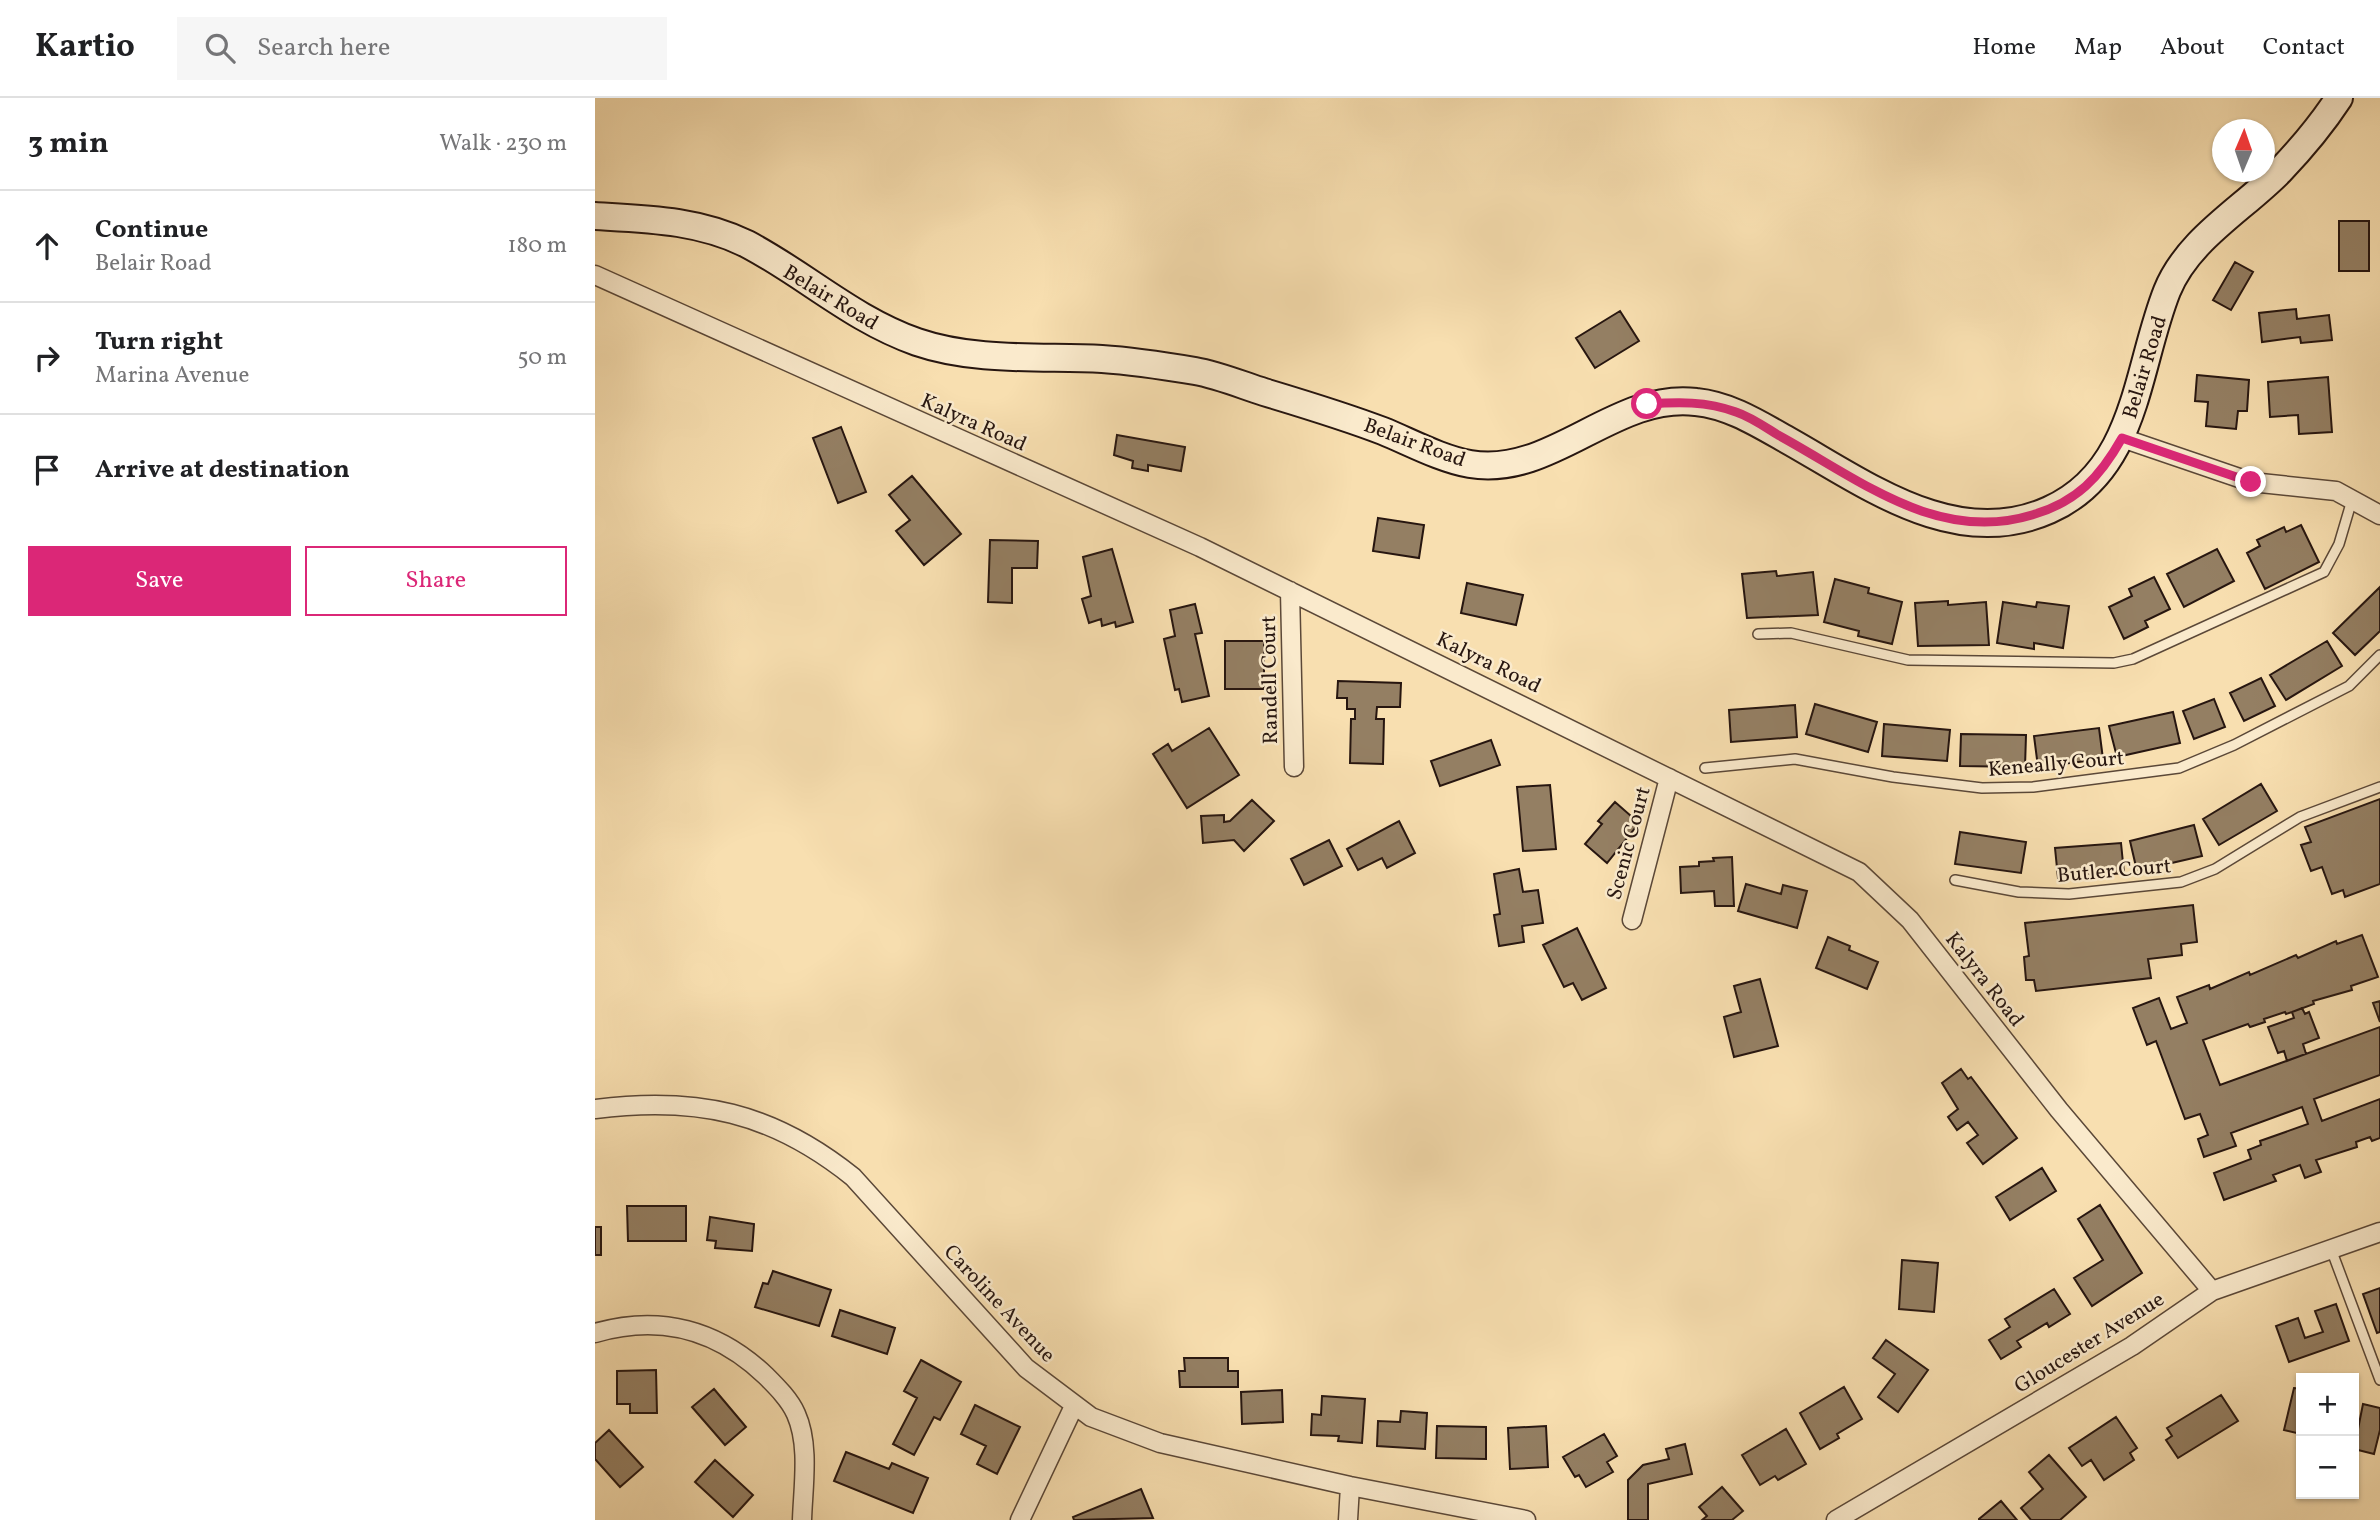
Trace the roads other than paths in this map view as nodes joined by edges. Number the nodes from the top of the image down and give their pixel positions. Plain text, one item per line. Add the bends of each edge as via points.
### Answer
1 (2339, 98) edge
2 (595, 216) edge
3 (595, 275) edge
4 (2122, 438) junction
5 (2352, 498) junction
6 (2380, 515) edge
7 (1290, 591) junction
8 (1758, 634) dead end
9 (2380, 655) edge
10 (1294, 767) dead end
11 (1705, 768) dead end
12 (1669, 778) junction
13 (2380, 787) edge
14 (1955, 880) dead end
15 (1632, 920) dead end
16 (595, 1109) edge
17 (2380, 1232) edge
18 (2331, 1249) junction
19 (2212, 1290) junction
20 (595, 1333) edge
21 (2376, 1355) edge
22 (2380, 1380) edge
23 (1074, 1406) junction
24 (1350, 1486) junction
25 (802, 1520) edge
26 (1020, 1520) edge
27 (1347, 1520) edge
28 (1526, 1520) edge
29 (1836, 1520) edge

1 - 4 main road, Belair Road via 2279,172 2216,227 2168,287
2 - 4 main road, Belair Road via 680,221 745,243 874,326 925,344 992,355 1109,359 1200,372 1345,417 1467,464 1500,465 1545,453 1647,404 1694,401 1737,412 1922,514 1971,524 2007,523 2050,510 2087,487 2104,470
3 - 7 street, Kalyra Road via 1117,508
4 - 5 street via 2251,482 2336,491
5 - 6 street
5 - 8 lane via 2339,544 2323,572 2123,661 1908,660 1791,633
7 - 10 street, Randell Court
7 - 12 street, Kalyra Road
9 - 11 lane, Keneally Court via 2349,686 2179,768 2033,787 1982,788 1795,760
12 - 15 street, Scenic Court
12 - 19 street, Kalyra Road via 1859,872 1891,899 2059,1110
13 - 14 lane, Butler Court via 2300,817 2215,869 2181,882 2069,894 2019,892
16 - 23 street, Caroline Avenue via 688,1105 731,1112 775,1127 827,1156 853,1177 1026,1368
17 - 18 street, Gloucester Avenue
18 - 19 street, Gloucester Avenue
18 - 21 lane
19 - 29 street, Gloucester Avenue via 2132,1346
20 - 25 street via 620,1326 691,1330 722,1341 750,1360 779,1388 796,1414 803,1440
21 - 22 lane
23 - 24 street, Caroline Avenue via 1160,1443
23 - 26 street
24 - 27 street
24 - 28 street, Caroline Avenue

